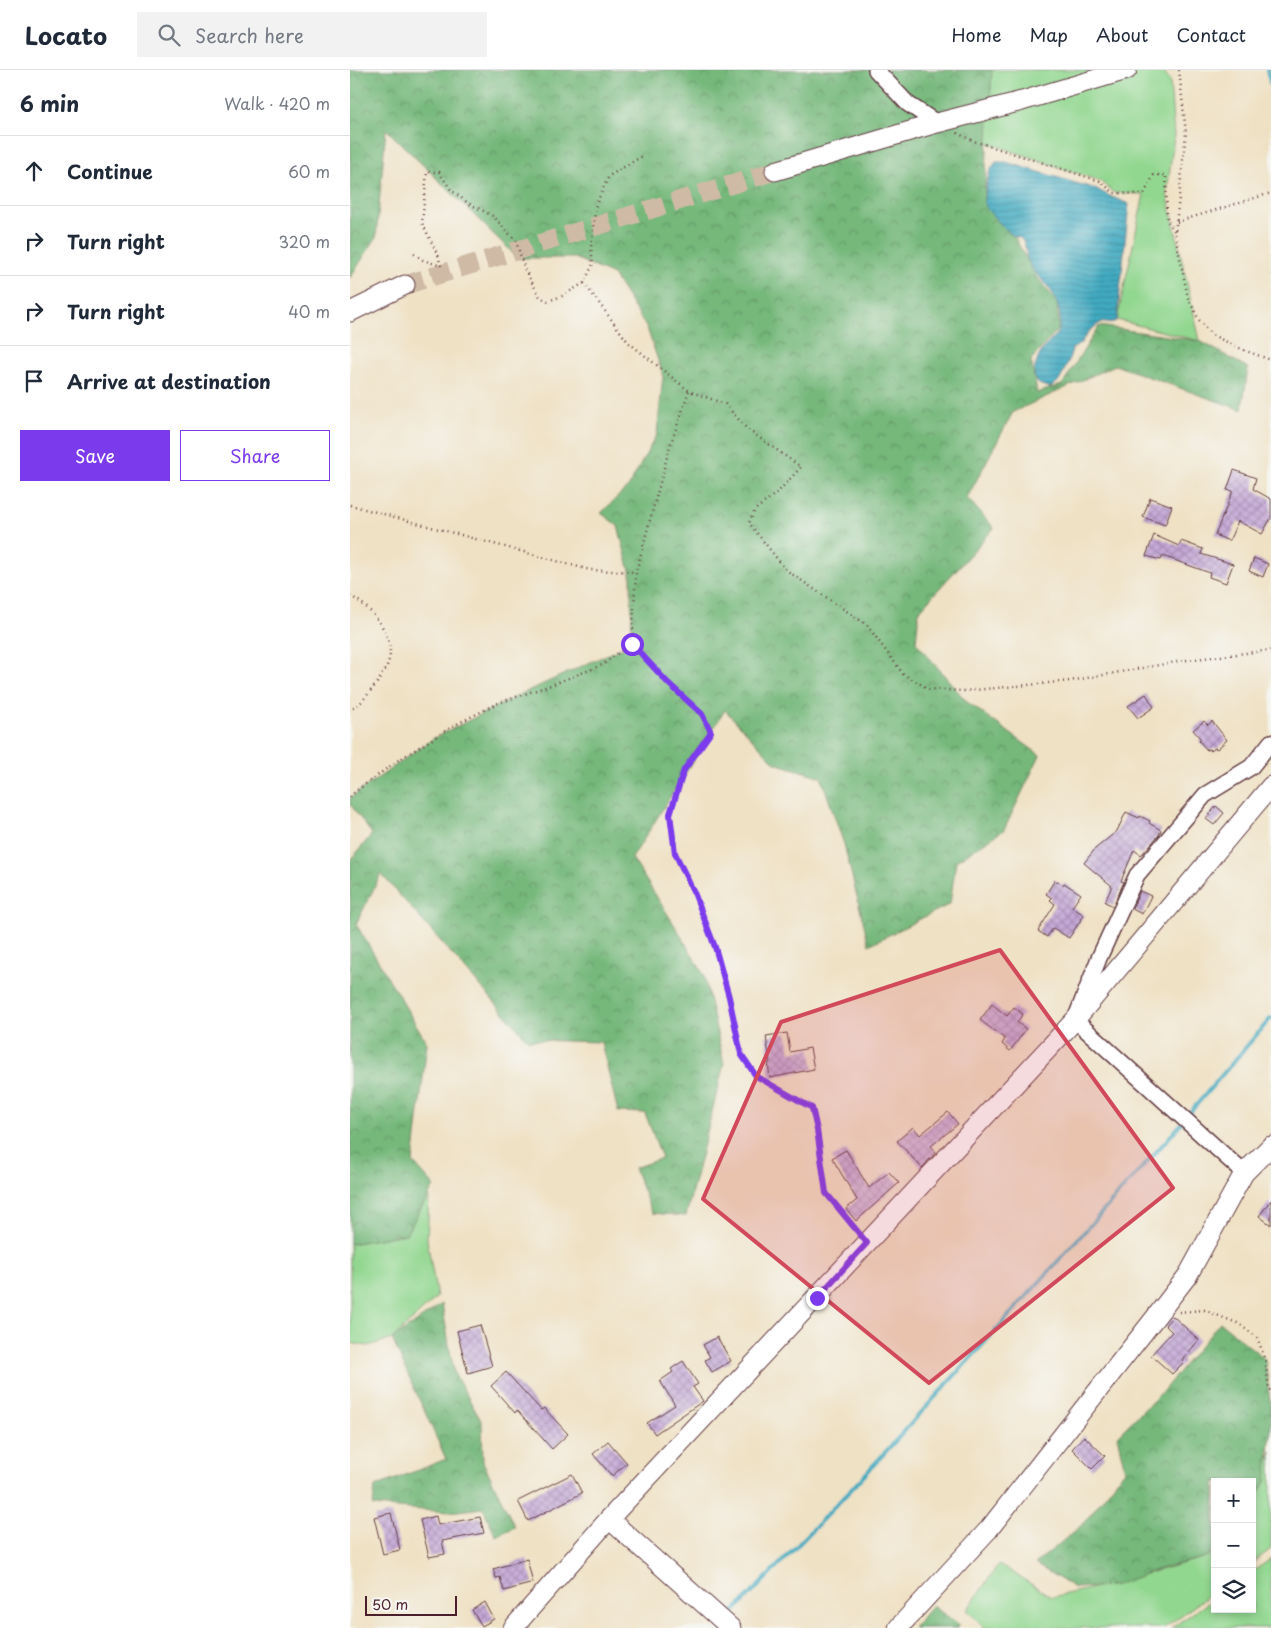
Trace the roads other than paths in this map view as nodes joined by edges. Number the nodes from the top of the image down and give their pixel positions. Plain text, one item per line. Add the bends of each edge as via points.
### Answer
1 (876, 70) edge
2 (1126, 70) edge
3 (936, 123) junction
4 (775, 171) tunnel mouth
5 (405, 285) tunnel mouth
6 (350, 312) edge
7 (1271, 742) edge
8 (1271, 786) edge
9 (1075, 1020) junction
10 (1271, 1146) edge
11 (1244, 1173) junction
12 (609, 1519) junction
13 (513, 1628) edge
14 (731, 1628) edge
15 (898, 1628) edge

1 - 3 street via 908,104
2 - 3 street
3 - 4 street
5 - 6 street
7 - 9 street via 1250,767 1205,795 1137,875
8 - 9 street
9 - 11 street
9 - 12 street
10 - 11 street
11 - 15 street via 1188,1275 989,1529
12 - 13 street
12 - 14 street

